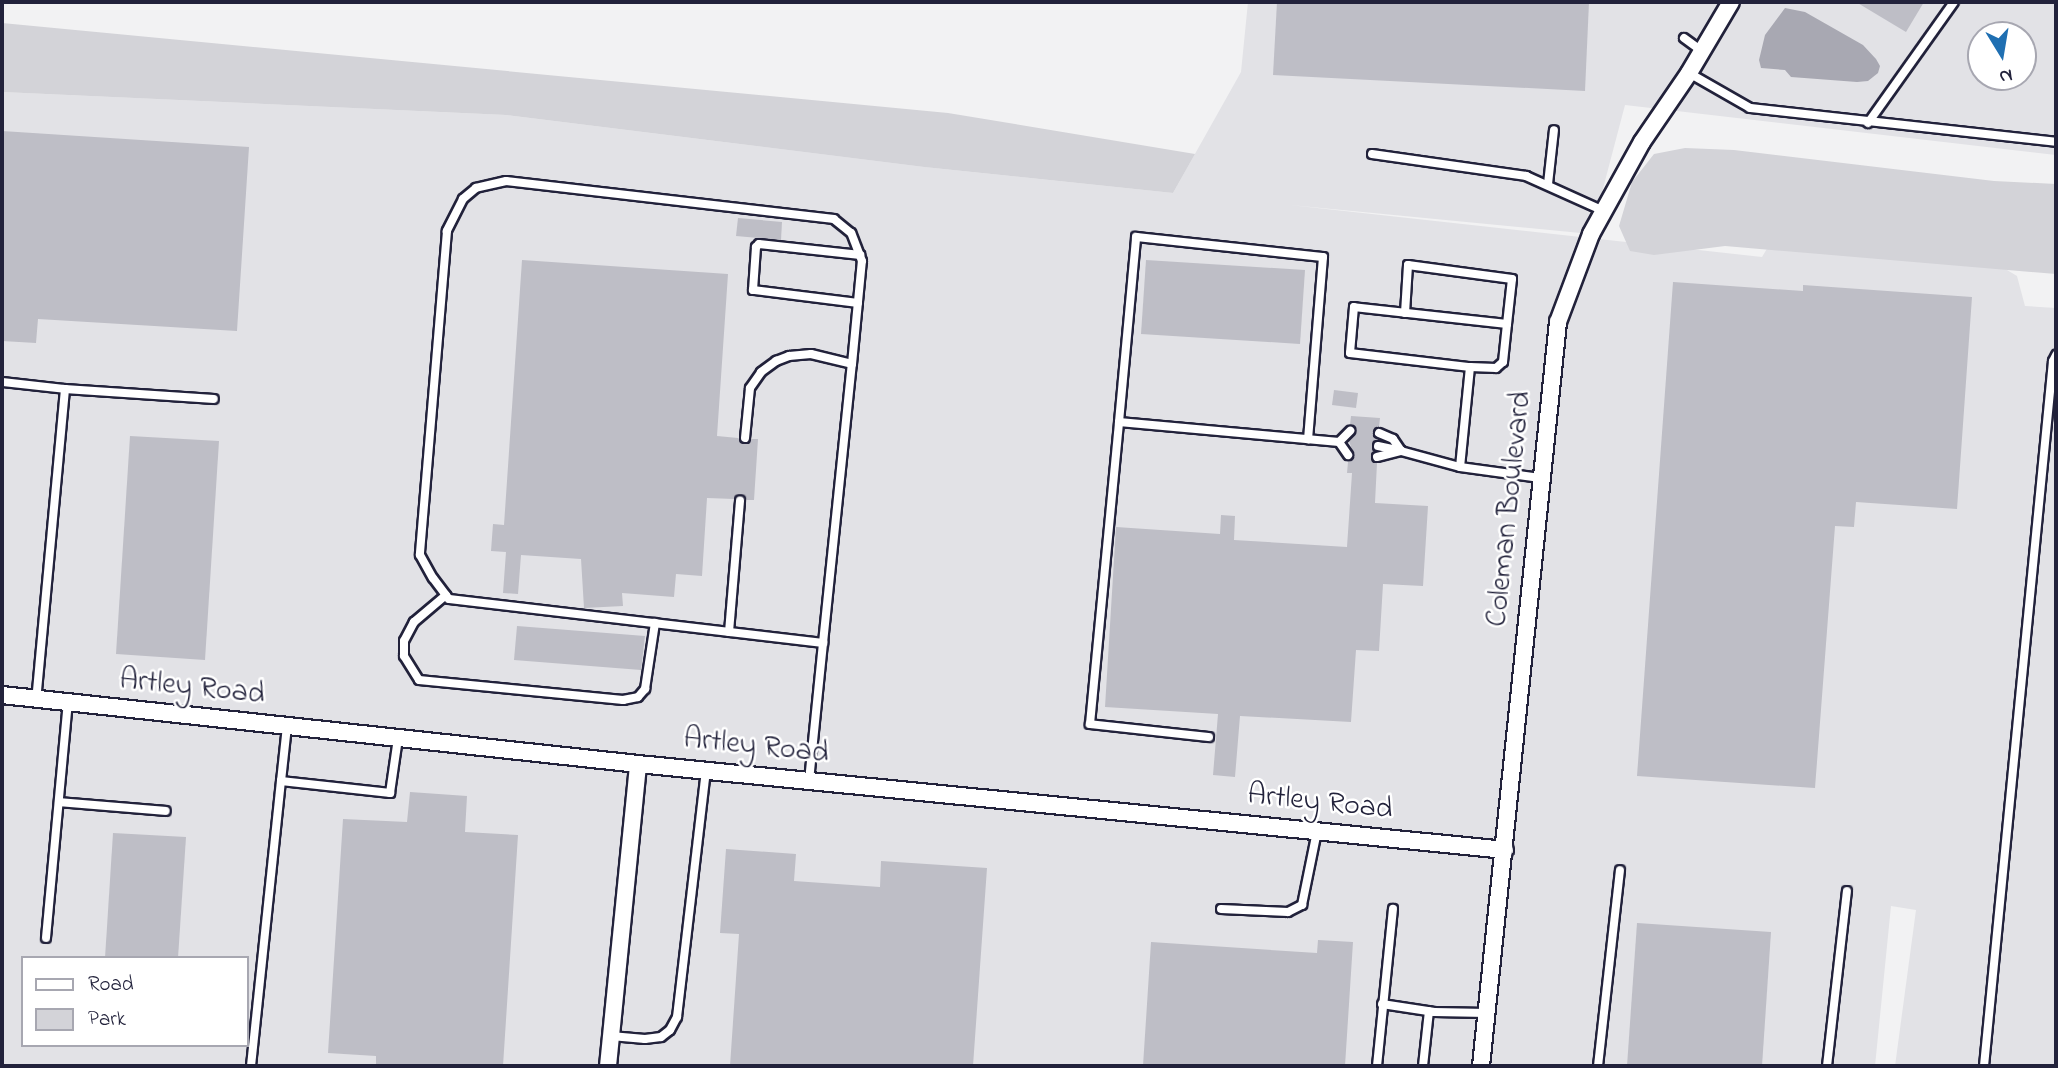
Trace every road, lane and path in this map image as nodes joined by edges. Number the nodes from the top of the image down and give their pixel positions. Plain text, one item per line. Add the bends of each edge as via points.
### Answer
1 (1731, 2) edge
2 (1954, 2) edge
3 (1685, 38) dead end
4 (1702, 51) junction
5 (1689, 73) junction
6 (1868, 122) junction
7 (1554, 130) dead end
8 (2056, 142) edge
9 (1372, 154) dead end
10 (1548, 184) junction
11 (1604, 211) junction
12 (860, 255) junction
13 (858, 303) junction
14 (1405, 313) junction
15 (1507, 324) junction
16 (2056, 355) edge
17 (852, 363) junction
18 (1470, 367) junction
19 (2, 382) edge
20 (65, 389) junction
21 (214, 399) dead end
22 (1119, 422) junction
23 (1350, 431) dead end
24 (1379, 433) dead end
25 (745, 438) dead end
26 (1308, 439) junction
27 (1339, 442) junction
28 (1349, 443) dead end
29 (1378, 446) dead end
30 (1401, 451) junction
31 (1348, 455) dead end
32 (1377, 457) dead end
33 (1460, 467) junction
34 (1540, 478) junction
35 (740, 500) dead end
36 (446, 595) junction
37 (655, 623) junction
38 (729, 632) junction
39 (823, 643) junction
40 (2, 695) edge
41 (36, 699) junction
42 (68, 703) junction
43 (287, 726) junction
44 (1209, 737) dead end
45 (398, 738) junction
46 (638, 764) junction
47 (706, 770) junction
48 (810, 780) junction
49 (281, 781) junction
50 (59, 802) junction
51 (166, 811) dead end
52 (1317, 831) junction
53 (1505, 850) junction
54 (1620, 870) dead end
55 (1847, 891) dead end
56 (1222, 909) dead end
57 (1393, 909) dead end
58 (46, 938) dead end
59 (1382, 1004) junction
60 (1429, 1012) junction
61 (1487, 1013) junction
62 (611, 1036) junction
63 (251, 1066) edge
64 (608, 1066) edge
65 (1377, 1066) edge
66 (1423, 1066) edge
67 (1481, 1066) edge
68 (1598, 1066) edge
69 (1827, 1066) edge
70 (1983, 1066) edge

1 - 4 street, Coleman Boulevard
2 - 6 lane
3 - 4 lane
4 - 5 street, Coleman Boulevard
5 - 6 lane via 1750,108
5 - 11 street, Coleman Boulevard via 1642,142
6 - 8 lane
7 - 10 lane
9 - 10 lane via 1526,176
10 - 11 lane
11 - 34 street, Coleman Boulevard via 1558,322
12 - 13 lane
12 - 13 lane via 756,247 753,290
12 - 36 lane via 851,233 834,219 506,181 476,188 463,200 447,231 422,519 420,555
13 - 17 lane
14 - 15 lane
14 - 15 lane via 1408,265 1512,279
14 - 18 lane via 1354,307 1350,353
15 - 18 lane via 1503,362 1496,368
16 - 70 lane
17 - 25 lane via 811,354 776,361 750,388
17 - 39 lane
18 - 33 lane
19 - 20 lane
20 - 21 lane
20 - 41 lane
22 - 26 lane
22 - 26 lane via 1136,237 1323,257
22 - 44 lane via 1090,724
23 - 27 lane
24 - 30 lane via 1393,439
26 - 27 lane
27 - 28 lane
27 - 31 lane
29 - 30 lane
30 - 32 lane
30 - 33 lane
33 - 34 lane
34 - 53 street, Coleman Boulevard
35 - 38 lane
36 - 37 lane via 449,599
36 - 37 lane via 414,622 404,640 404,656 419,680 623,700 638,697 645,689
37 - 38 lane
38 - 39 lane
39 - 48 lane
40 - 41 street, Artley Road
41 - 42 street, Artley Road
42 - 43 street, Artley Road
42 - 50 lane
43 - 45 street, Artley Road
43 - 49 lane
45 - 46 street, Artley Road
45 - 49 lane via 390,793
46 - 47 street, Artley Road
46 - 62 street
47 - 48 street, Artley Road
47 - 62 lane via 677,1017 661,1037
48 - 52 street, Artley Road
49 - 63 lane
50 - 51 lane
50 - 58 lane
52 - 53 street, Artley Road
52 - 56 lane via 1301,905 1288,912
53 - 61 street, Coleman Boulevard
54 - 68 lane
55 - 69 lane
57 - 59 lane
59 - 60 lane
59 - 65 lane
60 - 61 lane
60 - 66 lane
61 - 67 street, Coleman Boulevard
62 - 64 street

